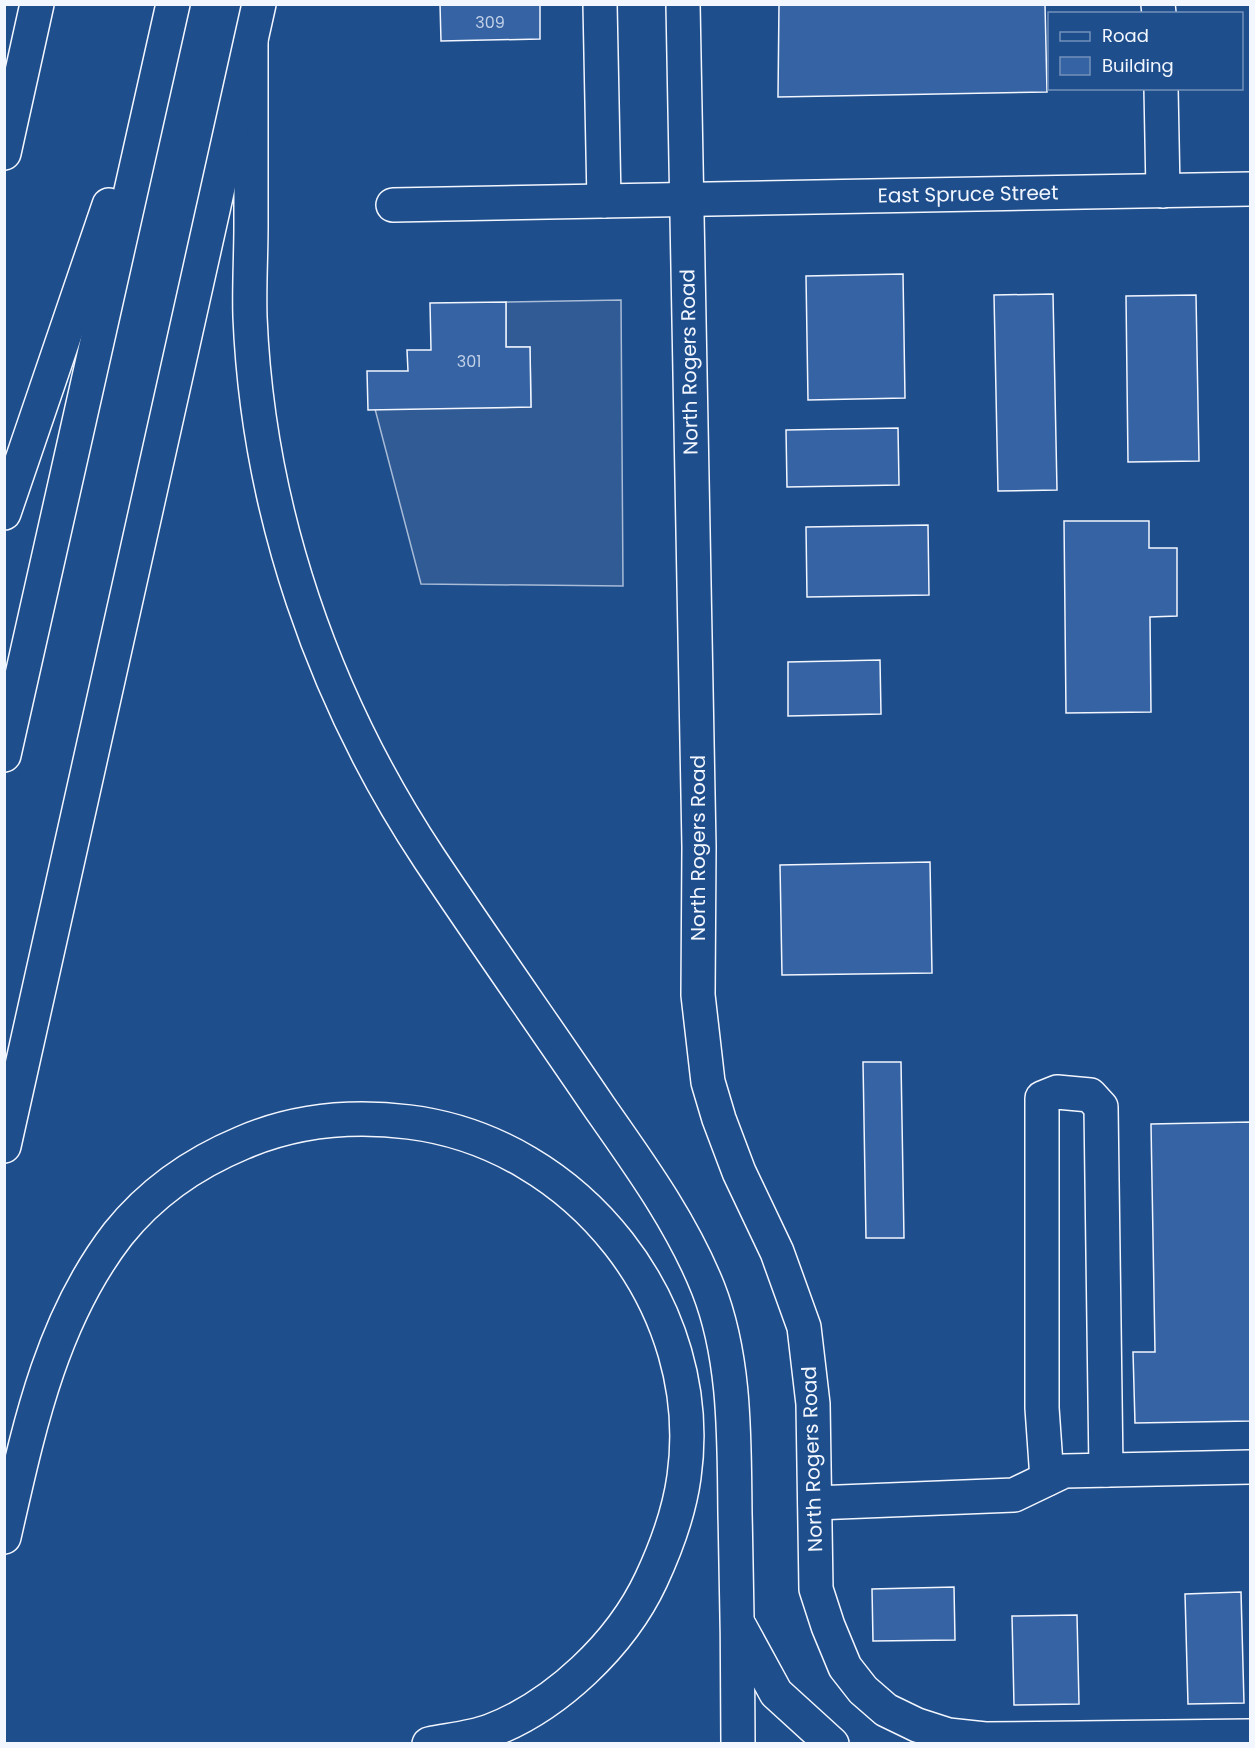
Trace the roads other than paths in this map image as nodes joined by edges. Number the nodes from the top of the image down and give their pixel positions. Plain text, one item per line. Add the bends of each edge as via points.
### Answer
1 (38, 4) edge
2 (172, 4) edge
3 (260, 4) edge
4 (600, 4) edge
5 (683, 4) edge
6 (251, 42) junction
7 (164, 45) junction
8 (1161, 90) edge
9 (5, 153) edge
10 (1251, 189) edge
11 (1163, 191) junction
12 (686, 199) junction
13 (604, 201) junction
14 (393, 205) dead end
15 (4, 513) edge
16 (4, 755) edge
17 (4, 1146) edge
18 (1251, 1467) edge
19 (1106, 1470) junction
20 (1047, 1479) junction
21 (815, 1503) junction
22 (4, 1537) edge
23 (738, 1622) junction
24 (1251, 1736) edge
25 (429, 1743) edge
26 (738, 1743) edge
27 (832, 1743) edge

1 - 9 main road
2 - 7 main road
3 - 6 main road
4 - 13 main road
5 - 12 main road, North Rogers Road
6 - 17 main road
6 - 23 main road via 250,316 263,439 290,565 329,669 384,783 434,864 666,1205 708,1289 727,1365 733,1423
7 - 15 main road
7 - 16 main road
8 - 11 main road
10 - 11 main road, East Spruce Street
11 - 12 main road, East Spruce Street
12 - 13 main road, East Spruce Street
12 - 21 main road, North Rogers Road via 699,847 698,995 708,1082 719,1119 777,1252 804,1327 813,1404
13 - 14 main road, East Spruce Street
18 - 19 main road
19 - 20 main road via 1064,1471
19 - 20 main road via 1101,1107 1090,1095 1057,1092 1042,1098 1042,1408
20 - 21 main road via 1014,1495
21 - 24 main road, North Rogers Road via 816,1589 828,1626 845,1667 886,1710 948,1735 985,1739
22 - 25 main road via 28,1432 66,1322 87,1280 119,1234 151,1198 226,1149 264,1133 303,1124 381,1118 470,1135 509,1151 552,1178 607,1227 655,1301 672,1343 682,1384 684,1476 674,1522 645,1594 594,1660 559,1692 521,1716 487,1732
23 - 26 main road
23 - 27 main road via 776,1693

